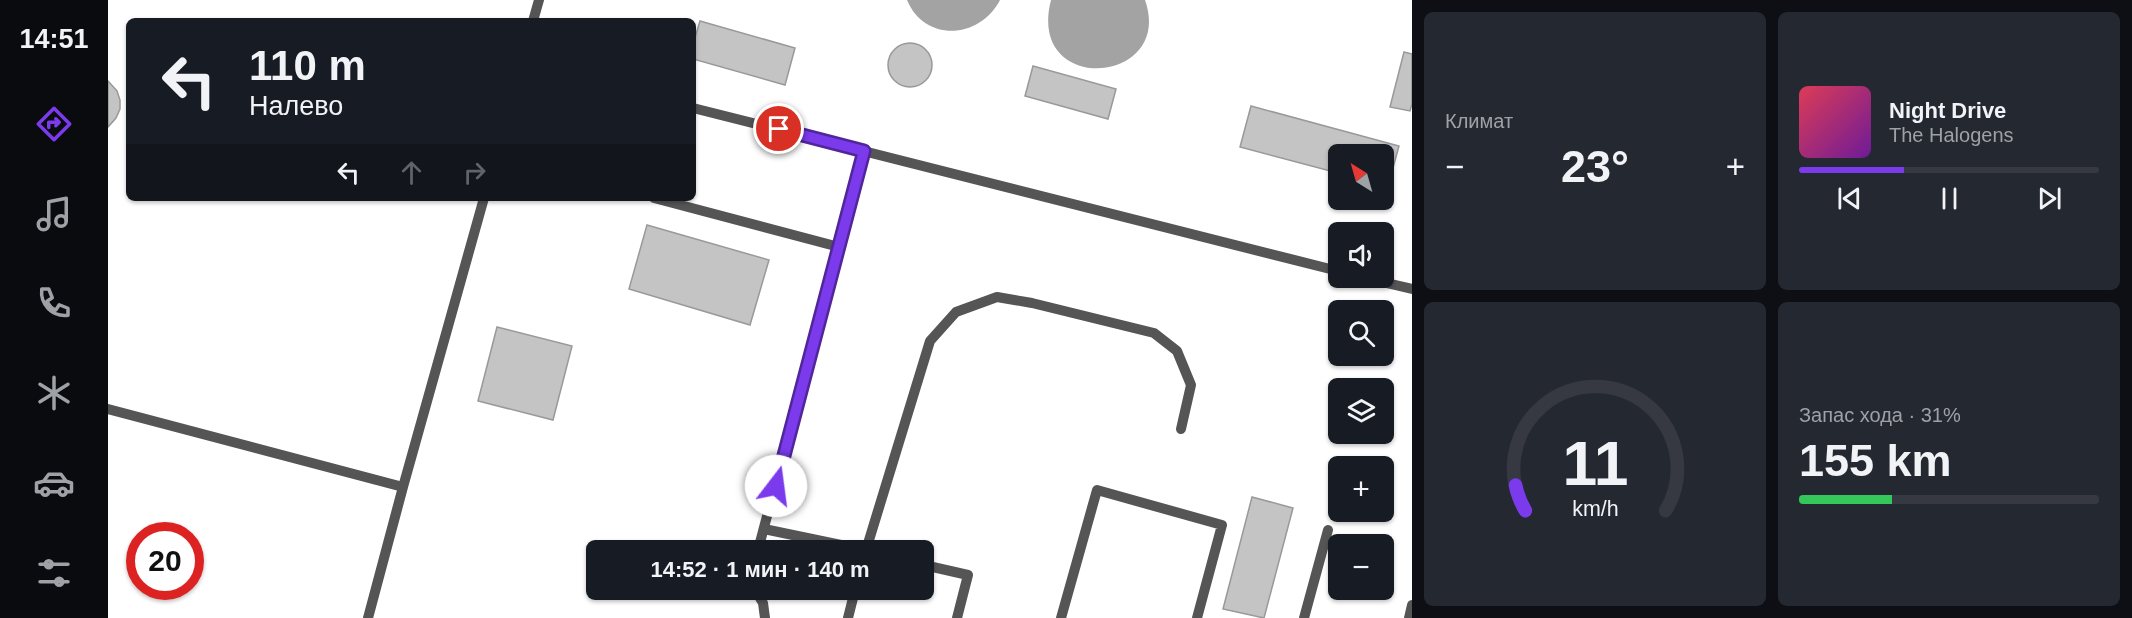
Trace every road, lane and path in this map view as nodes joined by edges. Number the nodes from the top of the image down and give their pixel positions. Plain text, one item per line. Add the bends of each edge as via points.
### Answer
1 (539, 0) edge
2 (535, 18) edge
3 (696, 109) edge
4 (864, 151) junction
5 (483, 201) edge
6 (665, 201) edge
7 (839, 247) junction
8 (1328, 268) edge
9 (1394, 285) edge
10 (1412, 289) edge
11 (108, 408) edge
12 (1180, 429) dead end
13 (403, 488) junction
14 (764, 529) junction
15 (1328, 530) dead end
16 (761, 540) edge
17 (817, 540) edge
18 (868, 540) edge
19 (934, 567) edge
20 (761, 600) edge
21 (852, 600) edge
22 (1412, 604) edge
23 (368, 618) edge
24 (765, 618) edge
25 (848, 618) edge
26 (957, 618) edge
27 (1061, 618) edge
28 (1197, 618) edge
29 (1304, 618) edge
30 (1408, 618) edge

1 - 2 lane
3 - 4 lane
4 - 7 lane
4 - 8 lane
5 - 13 lane
6 - 7 lane
7 - 14 lane
9 - 10 lane
11 - 13 lane
12 - 18 lane via 1191,385 1177,351 1154,333 997,297 957,312 930,341
13 - 23 lane
14 - 16 lane
14 - 17 lane
15 - 29 lane
19 - 26 lane via 968,575
20 - 24 lane
21 - 25 lane
22 - 30 lane
27 - 28 lane via 1097,490 1222,525

